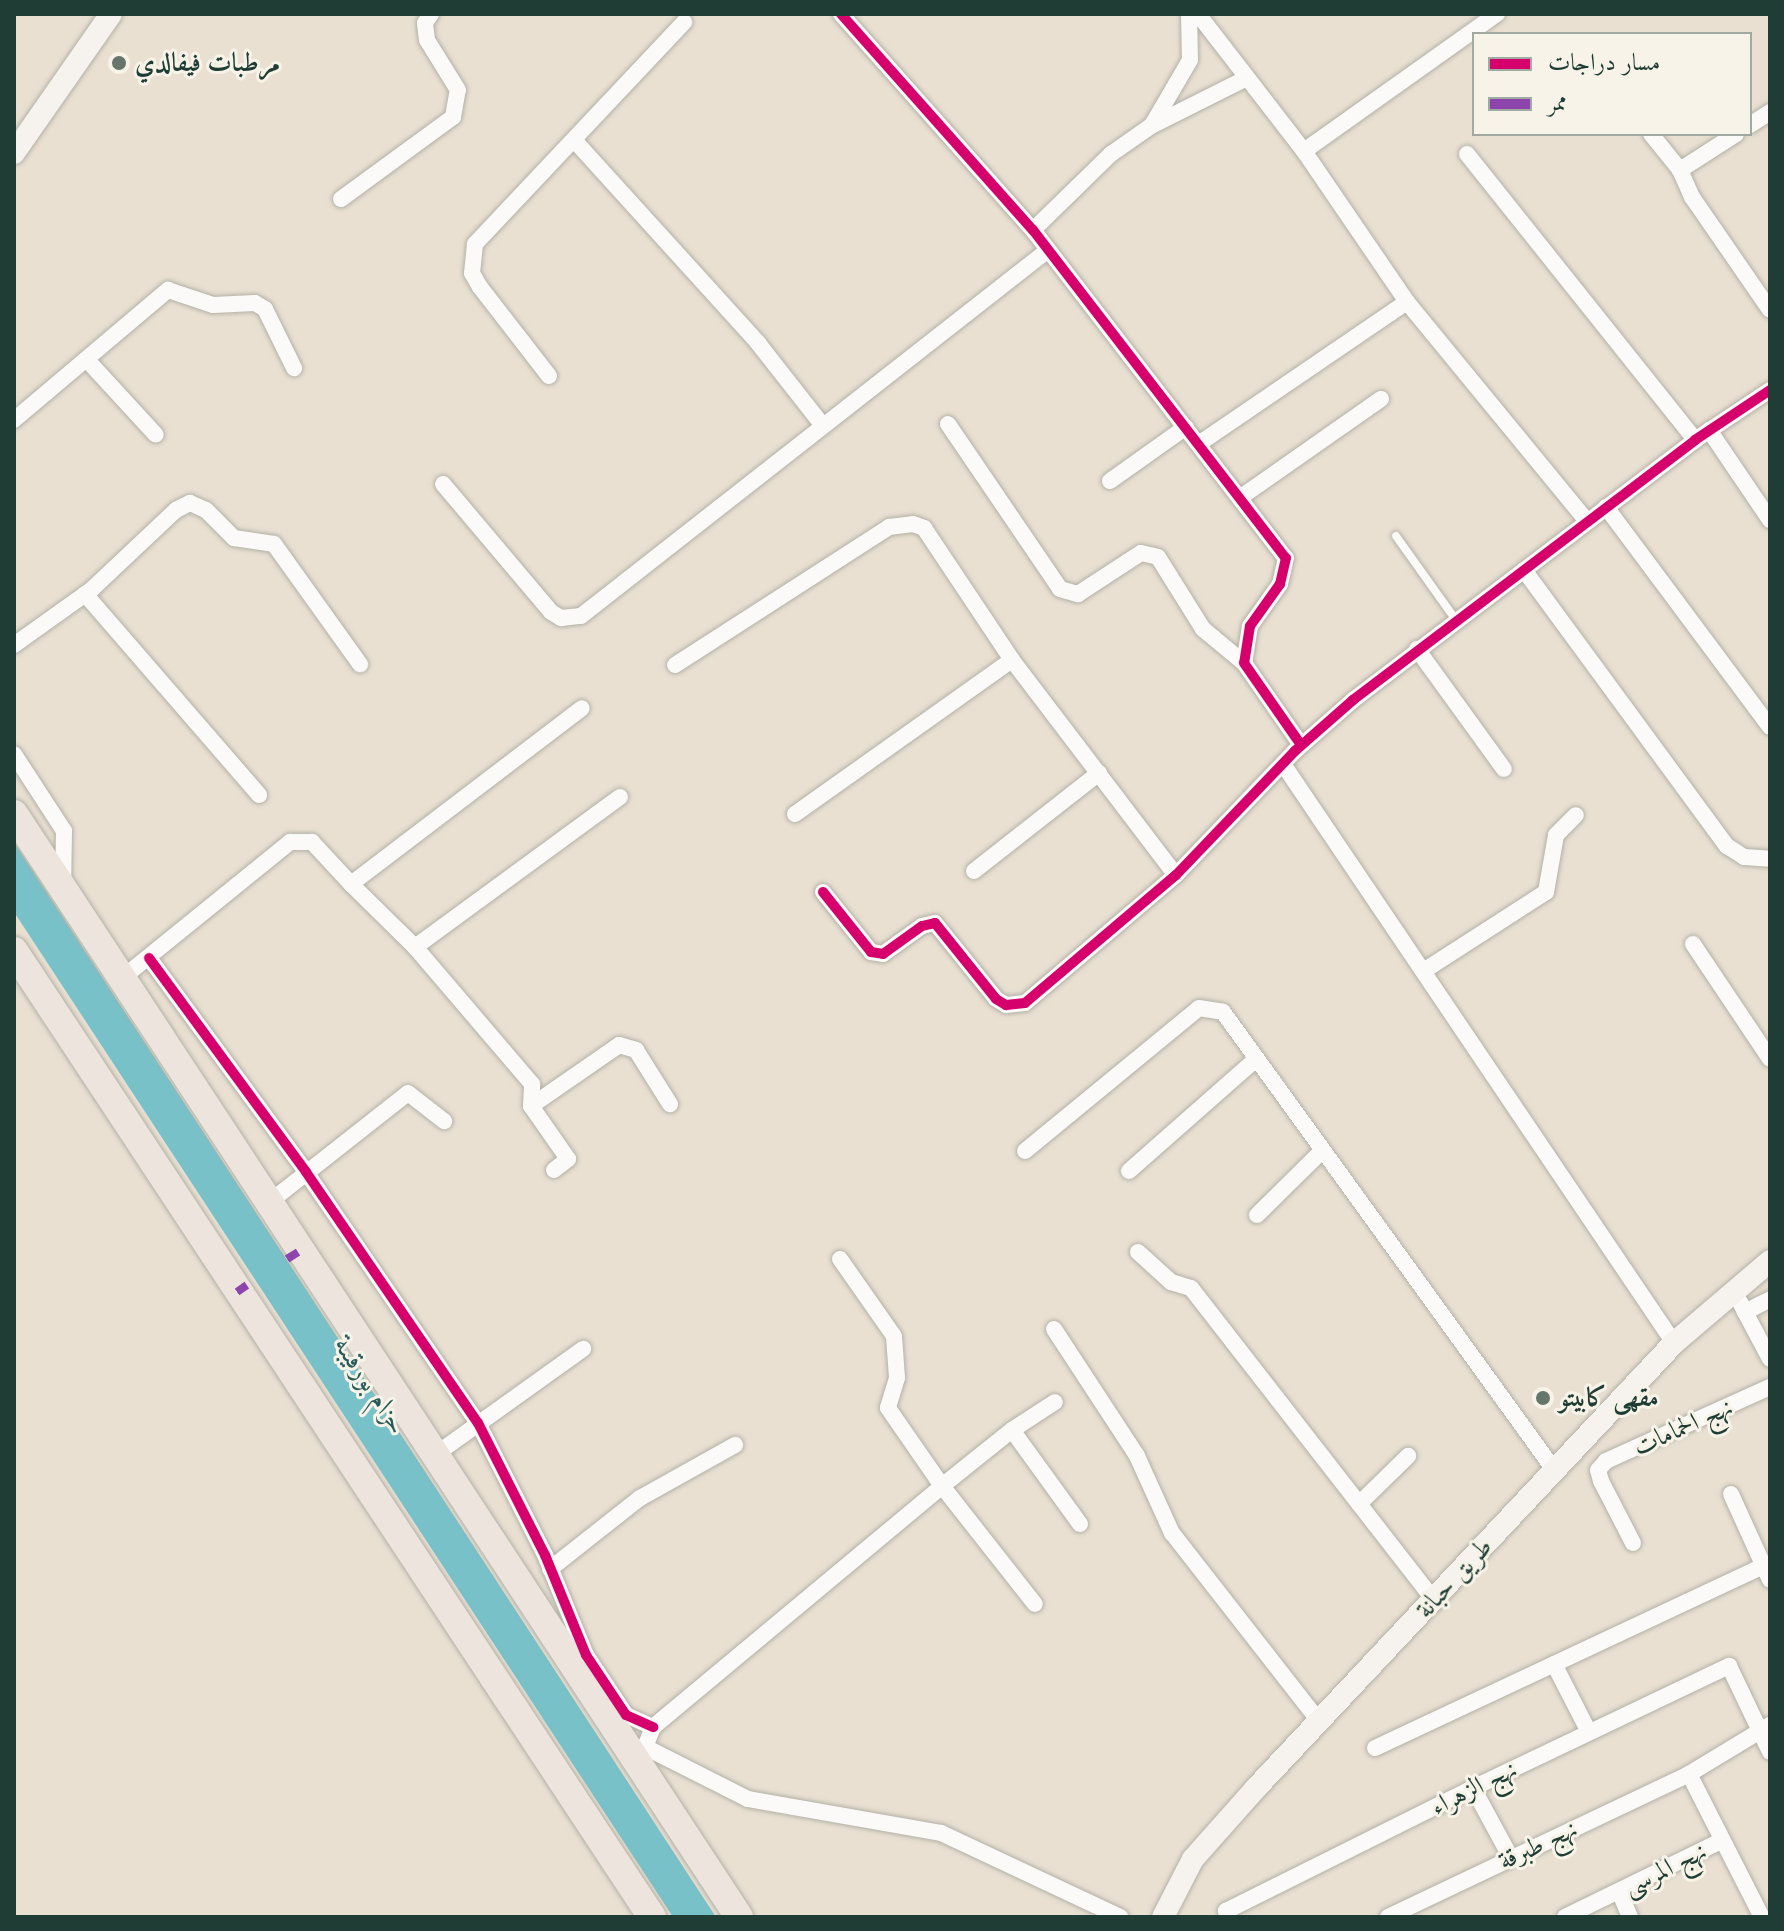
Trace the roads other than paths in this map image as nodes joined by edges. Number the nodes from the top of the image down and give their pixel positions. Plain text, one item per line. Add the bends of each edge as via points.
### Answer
1 (111, 14) edge
2 (431, 14) edge
3 (841, 14) edge
4 (1189, 14) edge
5 (1198, 14) edge
6 (1497, 14) edge
7 (684, 17) edge
8 (1245, 79) junction
9 (1770, 112) edge
10 (1752, 124) edge
11 (1151, 126) junction
12 (1653, 136) edge
13 (1733, 136) edge
14 (575, 141) junction
15 (1304, 151) junction
16 (14, 153) edge
17 (1467, 154) dead end
18 (1680, 170) junction
19 (341, 199) dead end
20 (1033, 230) junction
21 (1048, 250) junction
22 (1407, 302) junction
23 (1770, 310) edge
24 (88, 361) junction
25 (294, 368) dead end
26 (549, 376) dead end
27 (1770, 390) edge
28 (1381, 399) dead end
29 (14, 420) edge
30 (948, 424) dead end
31 (823, 426) junction
32 (1186, 427) junction
33 (156, 435) dead end
34 (1702, 435) junction
35 (1200, 443) junction
36 (1110, 481) dead end
37 (443, 484) dead end
38 (1241, 497) junction
39 (1606, 507) junction
40 (1770, 520) edge
41 (1587, 521) junction
42 (1396, 536) dead end
43 (1524, 570) junction
44 (85, 594) junction
45 (1456, 620) junction
46 (14, 645) edge
47 (1417, 649) junction
48 (1012, 660) junction
49 (1244, 663) junction
50 (360, 664) dead end
51 (675, 665) dead end
52 (582, 708) dead end
53 (1770, 727) edge
54 (1301, 745) junction
55 (14, 754) edge
56 (1283, 764) junction
57 (1504, 769) dead end
58 (1099, 773) junction
59 (259, 795) dead end
60 (620, 797) dead end
61 (14, 814) edge
62 (795, 814) dead end
63 (1576, 815) dead end
64 (1770, 859) edge
65 (974, 871) dead end
66 (1176, 875) junction
67 (351, 884) junction
68 (62, 891) junction
69 (823, 892) dead end
70 (1693, 944) dead end
71 (415, 947) junction
72 (14, 951) edge
73 (149, 958) junction
74 (1425, 970) junction
75 (121, 979) junction
76 (1256, 1059) junction
77 (1770, 1059) edge
78 (670, 1104) dead end
79 (531, 1106) junction
80 (444, 1121) dead end
81 (1025, 1151) dead end
82 (1322, 1151) junction
83 (554, 1170) dead end
84 (1129, 1171) dead end
85 (306, 1172) junction
86 (267, 1204) junction
87 (1257, 1215) dead end
88 (1138, 1252) dead end
89 (840, 1259) dead end
90 (1770, 1261) edge
91 (1733, 1290) junction
92 (1770, 1299) edge
93 (1745, 1312) junction
94 (1054, 1329) dead end
95 (1674, 1343) junction
96 (583, 1349) dead end
97 (1770, 1359) edge
98 (1770, 1387) edge
99 (1055, 1402) dead end
100 (478, 1423) junction
101 (1012, 1430) junction
102 (735, 1445) dead end
103 (1408, 1456) dead end
104 (432, 1457) junction
105 (1555, 1471) junction
106 (942, 1486) junction
107 (1731, 1494) dead end
108 (1359, 1504) junction
109 (1080, 1524) dead end
110 (1633, 1543) dead end
111 (550, 1569) junction
112 (1766, 1574) edge
113 (1433, 1599) junction
114 (1035, 1604) dead end
115 (1554, 1664) junction
116 (1319, 1721) junction
117 (653, 1727) junction
118 (1766, 1730) edge
119 (1589, 1732) junction
120 (1375, 1748) dead end
121 (638, 1751) junction
122 (1770, 1752) edge
123 (1689, 1774) junction
124 (1473, 1788) junction
125 (1721, 1841) junction
126 (1511, 1858) junction
127 (1619, 1891) junction
128 (652, 1917) edge
129 (739, 1917) edge
130 (1120, 1917) edge
131 (1163, 1917) edge
132 (1229, 1917) edge
133 (1388, 1917) edge
134 (1565, 1917) edge
135 (1630, 1917) edge
136 (1762, 1917) edge

1 - 16 street
2 - 19 street via 425,23 427,40 458,90 453,117
3 - 20 street
4 - 11 street via 1190,60
5 - 8 street
6 - 15 street
7 - 14 street
8 - 11 street
8 - 15 street
9 - 10 street
11 - 20 street via 1111,154
12 - 18 street
13 - 18 street
14 - 26 street via 483,230 471,259 480,287
14 - 31 street via 758,343
15 - 22 street
17 - 34 street
18 - 23 street via 1692,197
20 - 21 street
21 - 31 street
21 - 32 street
22 - 35 street
22 - 41 street
24 - 25 street via 168,290 179,289 213,305 255,303 265,309
24 - 29 street
24 - 33 street
27 - 34 street
28 - 38 street
30 - 49 street via 1060,589 1078,594 1141,553 1158,557 1203,629
31 - 37 street via 592,609 570,619 551,612
32 - 35 street
32 - 36 street
34 - 39 street
34 - 40 street
35 - 38 street
38 - 49 street via 1286,558 1286,571 1250,626
39 - 41 street
39 - 53 street
41 - 43 street
42 - 45 lane
43 - 45 street
43 - 64 street via 1727,846 1744,857
44 - 46 street
44 - 50 street via 182,505 198,505 234,538 274,544
44 - 59 street
45 - 47 street
47 - 54 street
47 - 57 street
48 - 51 street via 924,528 902,522
48 - 58 street
48 - 62 street
49 - 54 street
52 - 67 street
54 - 56 street
55 - 68 street via 64,831
56 - 66 street
56 - 74 street
58 - 65 street
58 - 66 street
60 - 71 street
61 - 68 highway
63 - 74 street via 1556,835 1546,892
66 - 69 street via 1035,997 1016,1006 996,999 940,926 922,926 877,954 864,947
67 - 71 street
67 - 73 street via 312,842 290,842
68 - 75 highway
70 - 77 street
71 - 79 street via 532,1084
72 - 128 highway
73 - 75 street
73 - 85 street
74 - 95 street
75 - 86 highway
76 - 81 street via 1223,1012 1199,1008
76 - 82 street
76 - 84 street
78 - 79 street via 636,1050 619,1045
79 - 83 street via 568,1159
80 - 85 street via 408,1093
82 - 87 street
82 - 105 street
85 - 86 street
85 - 100 street
86 - 104 highway
88 - 108 street via 1171,1282 1191,1288
89 - 106 street via 894,1336 897,1378 888,1408
90 - 91 street, طريق حبانة
91 - 93 street
91 - 95 street, طريق حبانة
92 - 93 street
93 - 97 street
94 - 116 street via 1137,1456 1172,1533
95 - 105 street, طريق حبانة
96 - 100 street
98 - 110 street, نهج الحمامات via 1606,1461 1598,1470
99 - 101 street
100 - 104 street
100 - 111 street
101 - 106 street
101 - 109 street
102 - 111 street via 640,1498
103 - 108 street
104 - 121 highway
105 - 113 street, طريق حبانة
106 - 114 street
106 - 117 street
107 - 112 street
108 - 113 street
111 - 117 street via 586,1655 626,1715
112 - 115 street
113 - 116 street, طريق حبانة
115 - 119 street
115 - 120 street
116 - 131 street, طريق حبانة via 1193,1859
117 - 121 street
118 - 119 street, نهج الزهراء via 1729,1666
118 - 122 street
118 - 123 street, نهج طبرقة
119 - 124 street, نهج الزهراء
121 - 129 highway
121 - 130 street via 748,1799 941,1833
123 - 125 street
123 - 126 street, نهج طبرقة
124 - 126 street
124 - 132 street, نهج الزهراء via 1226,1911
125 - 127 street, نهج المرسى
125 - 136 street
126 - 133 street, نهج طبرقة
127 - 134 street, نهج المرسى
127 - 135 street

